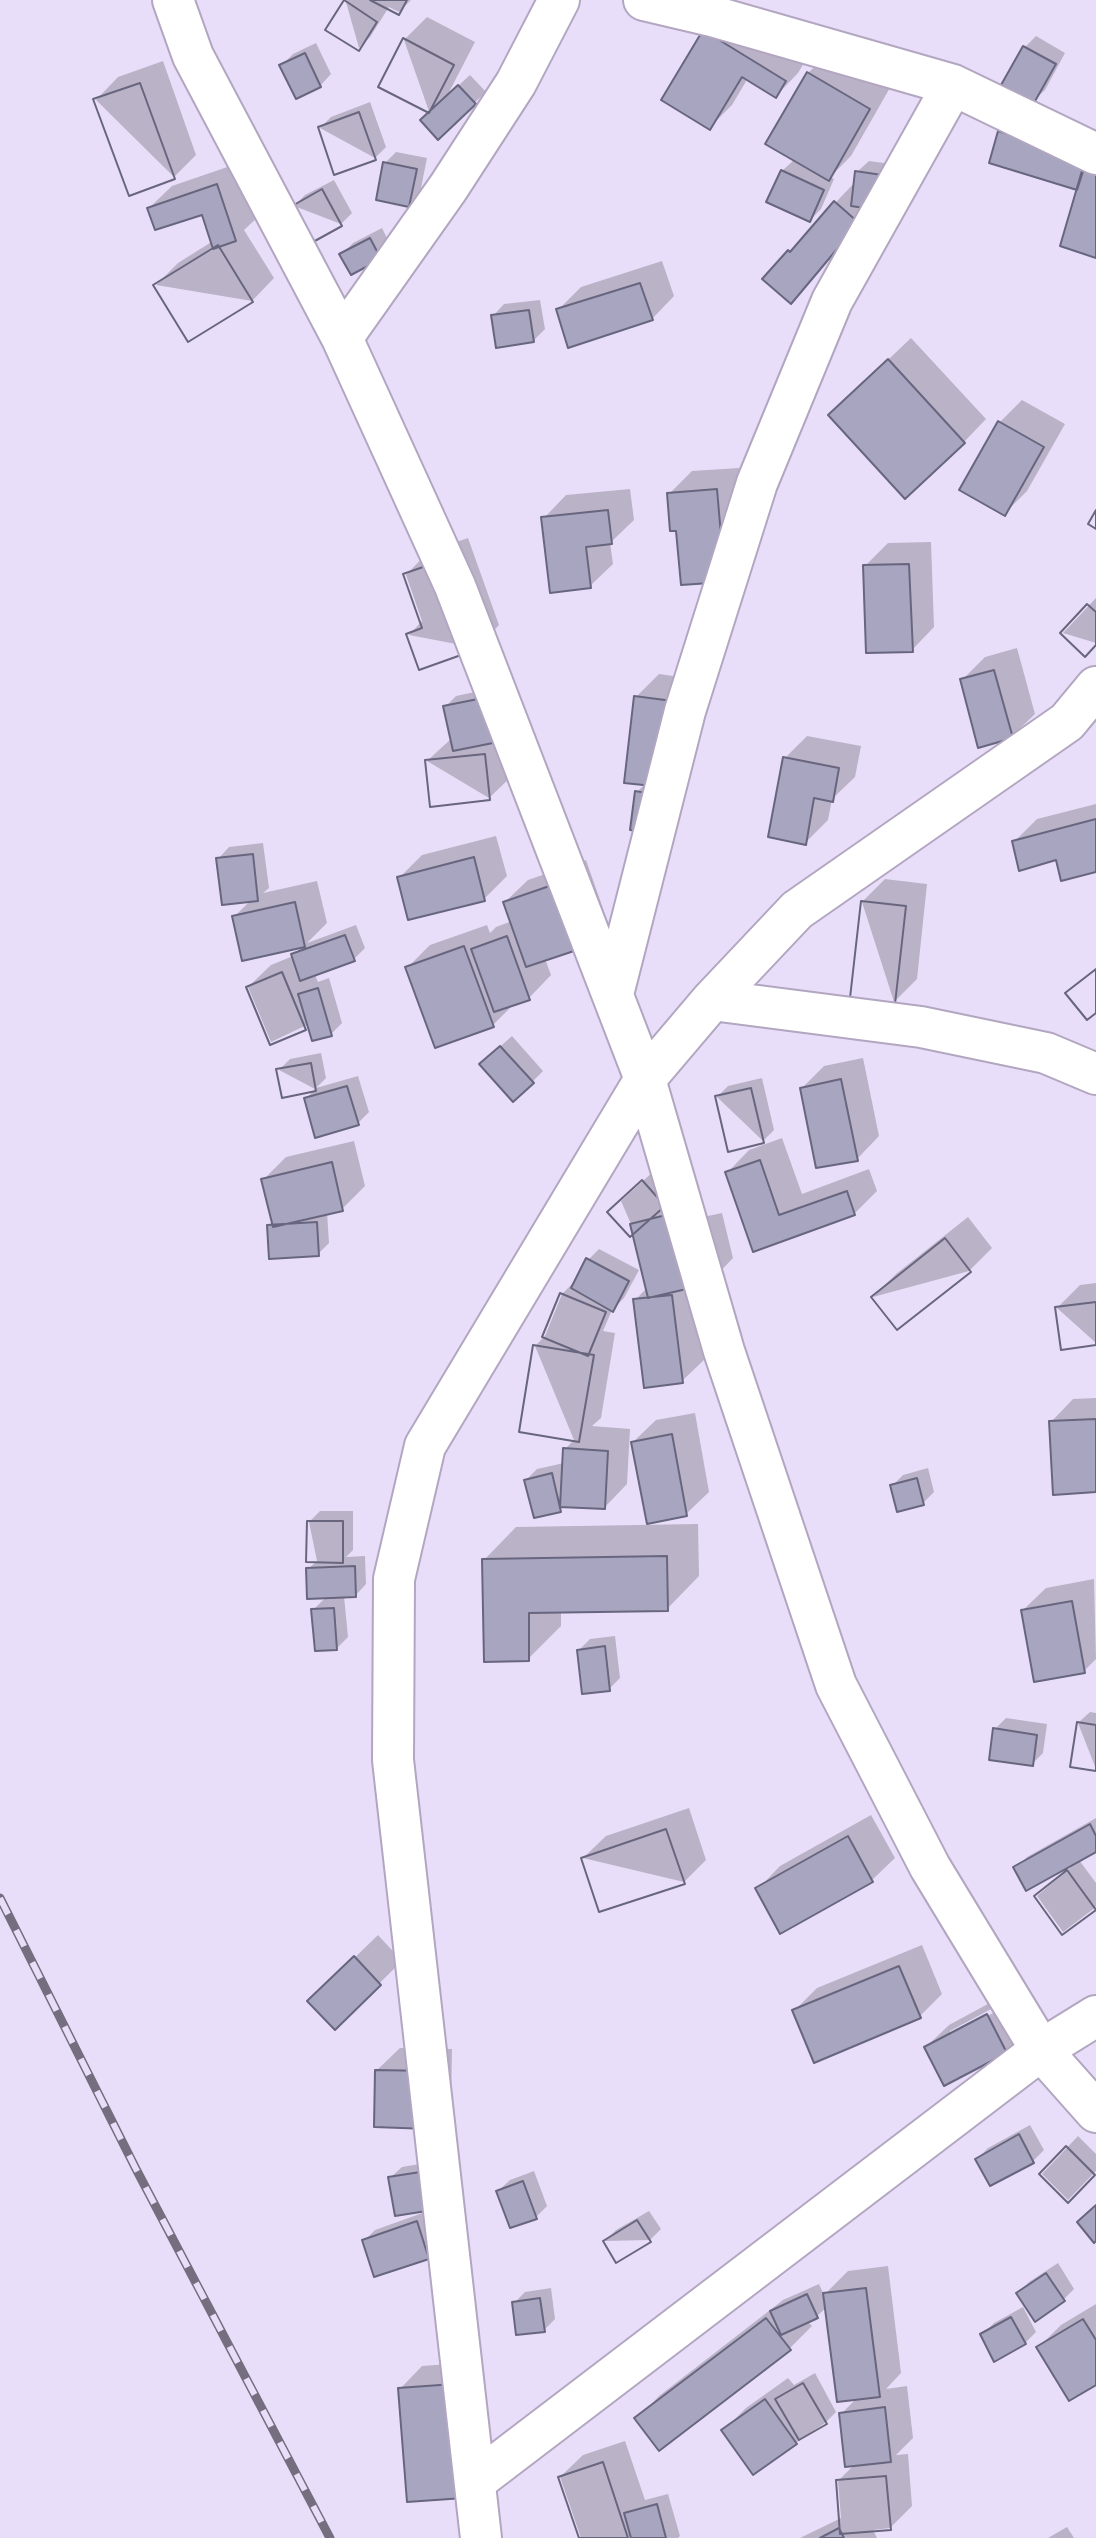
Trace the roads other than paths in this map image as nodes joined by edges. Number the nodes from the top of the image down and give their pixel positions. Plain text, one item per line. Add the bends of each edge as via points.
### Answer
1 (173, 0) edge
2 (559, 0) edge
3 (644, 0) edge
4 (953, 85) junction
5 (1096, 154) edge
6 (342, 338) junction
7 (1096, 687) edge
8 (613, 994) junction
9 (712, 1000) junction
10 (1096, 1074) edge
11 (645, 1079) junction
12 (1096, 2016) edge
13 (1041, 2050) junction
14 (1096, 2112) edge
15 (477, 2480) junction
16 (481, 2538) edge

1 - 6 street via 193,56
2 - 6 street via 516,83
3 - 4 street
4 - 5 street
4 - 8 street via 832,301 757,483 685,711
6 - 8 street via 455,586
7 - 9 street via 1067,722 797,910
8 - 11 street
9 - 10 street via 921,1027 1046,1053
9 - 11 street
11 - 13 street via 724,1351 836,1685 930,1867
11 - 15 street via 425,1446 394,1579 393,1760
12 - 13 street
13 - 14 street
13 - 15 street
15 - 16 street

